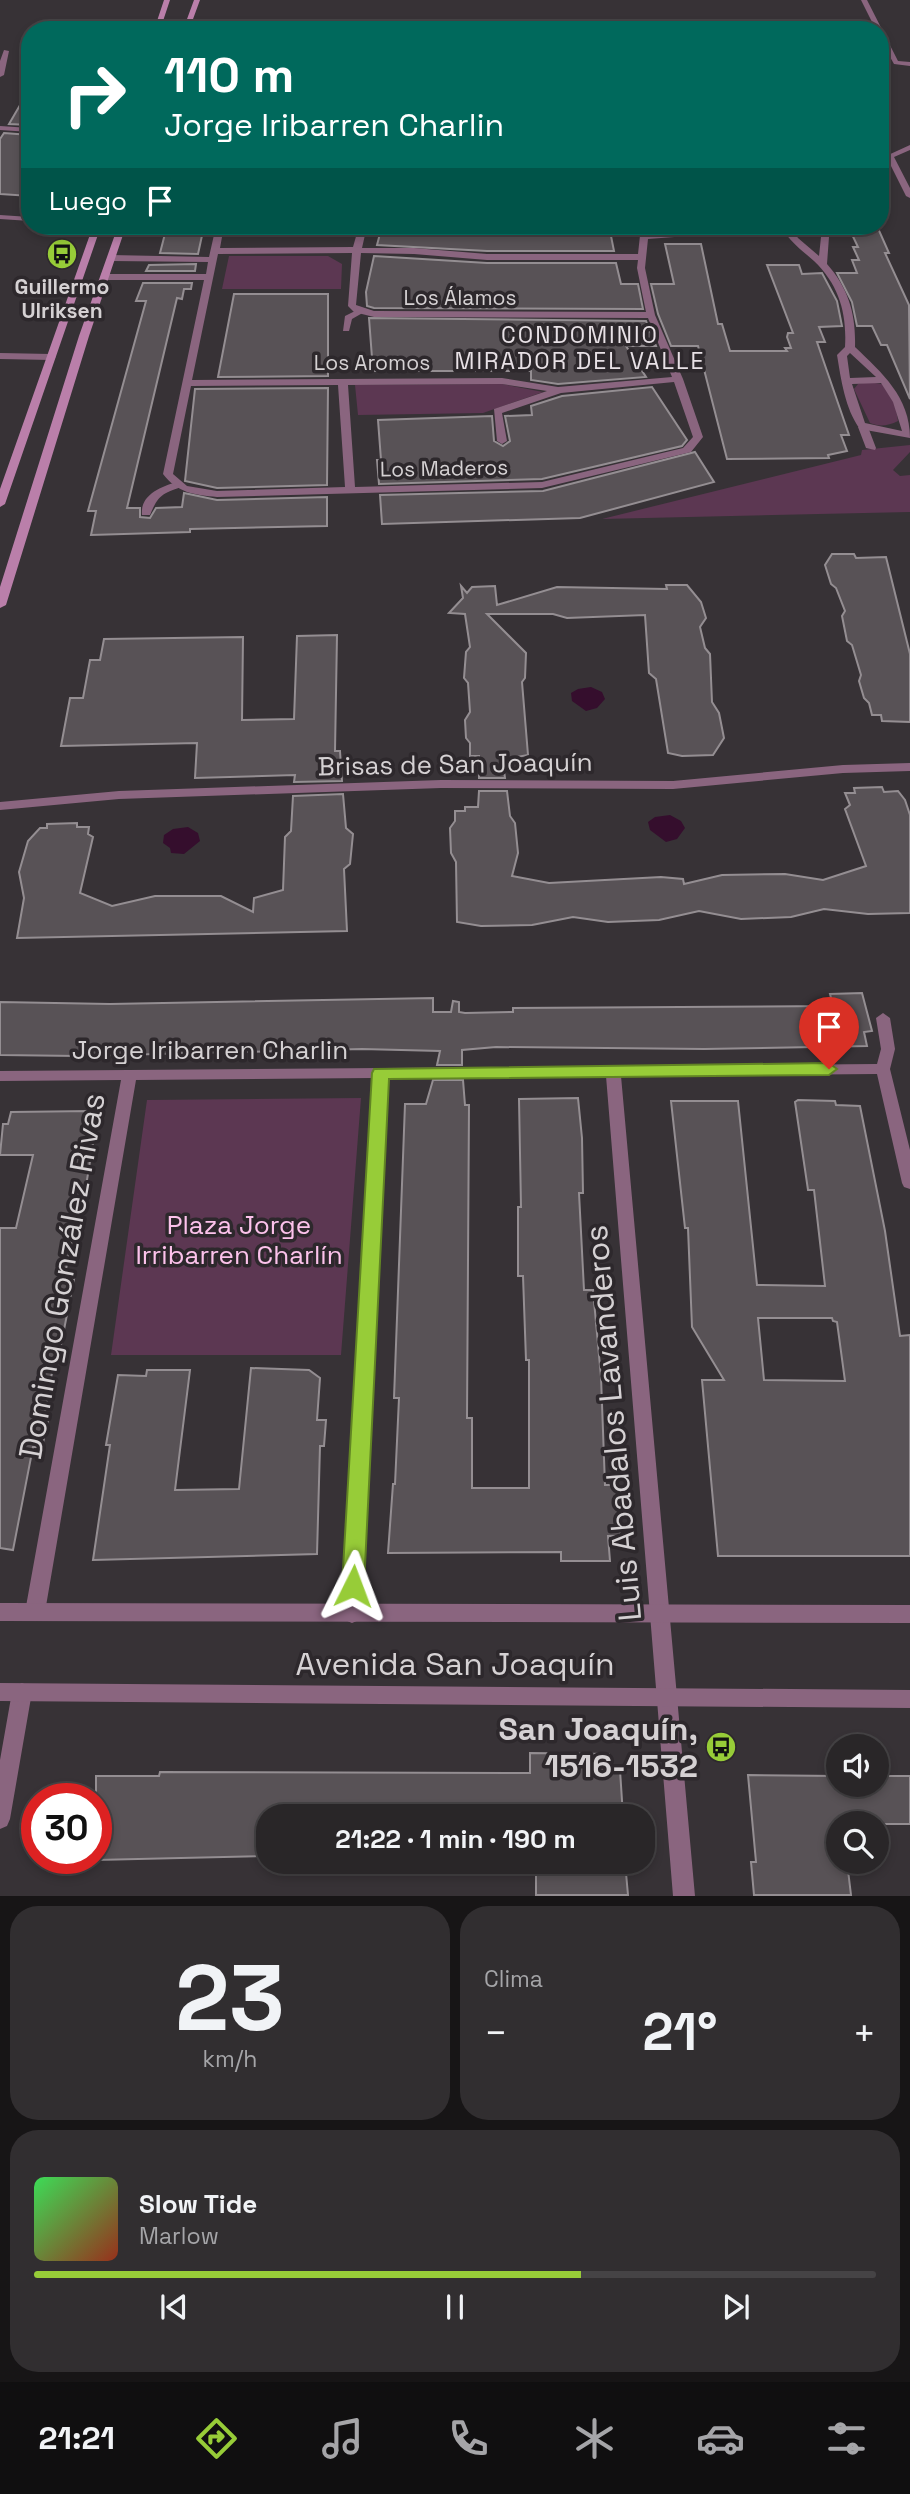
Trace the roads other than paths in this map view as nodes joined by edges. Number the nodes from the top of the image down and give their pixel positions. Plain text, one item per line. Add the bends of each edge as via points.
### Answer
1 (167, 0) edge
2 (197, 0) edge
3 (864, 0) edge
4 (160, 21) edge
5 (189, 21) edge
6 (875, 21) edge
7 (889, 49) edge
8 (6, 51) dead end
9 (910, 64) edge
10 (0, 75) edge
11 (0, 128) edge
12 (21, 129) edge
13 (910, 147) edge
14 (910, 196) edge
15 (0, 218) edge
16 (21, 219) edge
17 (94, 235) edge
18 (119, 235) edge
19 (217, 235) edge
20 (360, 235) edge
21 (643, 235) edge
22 (792, 235) edge
23 (805, 235) edge
24 (818, 235) edge
25 (817, 238) junction
26 (356, 250) junction
27 (213, 255) junction
28 (641, 257) junction
29 (111, 258) junction
30 (823, 264) junction
31 (105, 277) junction
32 (209, 277) junction
33 (362, 311) junction
34 (651, 315) junction
35 (346, 329) dead end
36 (850, 348) junction
37 (0, 356) edge
38 (51, 357) junction
39 (678, 379) junction
40 (884, 380) junction
41 (846, 381) junction
42 (344, 382) junction
43 (186, 383) junction
44 (558, 390) junction
45 (863, 427) junction
46 (909, 435) edge
47 (502, 440) dead end
48 (871, 448) dead end
49 (177, 485) junction
50 (350, 490) junction
51 (0, 504) edge
52 (146, 513) dead end
53 (0, 605) edge
54 (910, 767) edge
55 (0, 806) edge
56 (883, 1018) dead end
57 (883, 1069) junction
58 (613, 1071) junction
59 (380, 1073) junction
60 (129, 1075) junction
61 (0, 1076) edge
62 (910, 1183) edge
63 (0, 1612) edge
64 (35, 1612) junction
65 (352, 1614) junction
66 (660, 1614) junction
67 (910, 1614) edge
68 (0, 1692) edge
69 (22, 1692) junction
70 (667, 1697) junction
71 (910, 1699) edge
72 (0, 1819) edge
73 (684, 1895) edge

1 - 4 main road
2 - 5 main road
3 - 6 street
7 - 9 street via 896,63
8 - 10 street
11 - 12 street
13 - 14 street via 890,156
15 - 16 street
17 - 38 main road
18 - 29 main road
19 - 27 street
20 - 26 street
21 - 28 street, Los Maderos
22 - 30 street
23 - 25 street
24 - 25 street
25 - 30 street
26 - 27 street
26 - 28 street via 487,257
26 - 33 street via 352,306
27 - 29 street
27 - 32 street
28 - 34 street, Los Maderos
29 - 31 main road
30 - 36 street via 850,310
31 - 32 street
31 - 53 main road
32 - 43 street
33 - 34 street, Los Álamos
33 - 35 street via 348,318
34 - 39 street, Los Maderos
36 - 40 street
36 - 41 street via 842,355
37 - 38 street
38 - 51 main road
39 - 44 street, Los Aromos
39 - 50 street, Los Maderos via 698,437 687,450 542,485
40 - 41 street
40 - 46 street via 898,402
41 - 45 street
42 - 43 street, Los Aromos
42 - 44 street, Los Aromos via 502,381
42 - 50 street
43 - 49 street via 168,474
44 - 47 street, Los Aromos via 497,411
45 - 46 street
45 - 48 street
49 - 50 street, Los Maderos via 217,494
49 - 52 street via 153,494
54 - 55 street, Brisas de San Joaquín via 673,785 441,784 119,796
56 - 57 street via 888,1049
57 - 58 street, Jorge Iribarren Charlin
57 - 62 street
58 - 59 street, Jorge Iribarren Charlin
58 - 66 street, Luis Abadalos Lavanderos
59 - 60 street, Jorge Iribarren Charlin
59 - 65 street
60 - 61 street, Jorge Iribarren Charlin
60 - 64 street, Domingo González Rivas
63 - 64 street, Avenida San Joaquín
64 - 65 street, Avenida San Joaquín
65 - 66 street, Avenida San Joaquín
66 - 67 street, Avenida San Joaquín
66 - 70 street, Luis Abadalos Lavanderos
68 - 69 street, Avenida San Joaquín
69 - 70 street, Avenida San Joaquín
69 - 72 street
70 - 71 street, Avenida San Joaquín
70 - 73 street, Luis Abadalos Lavanderos

